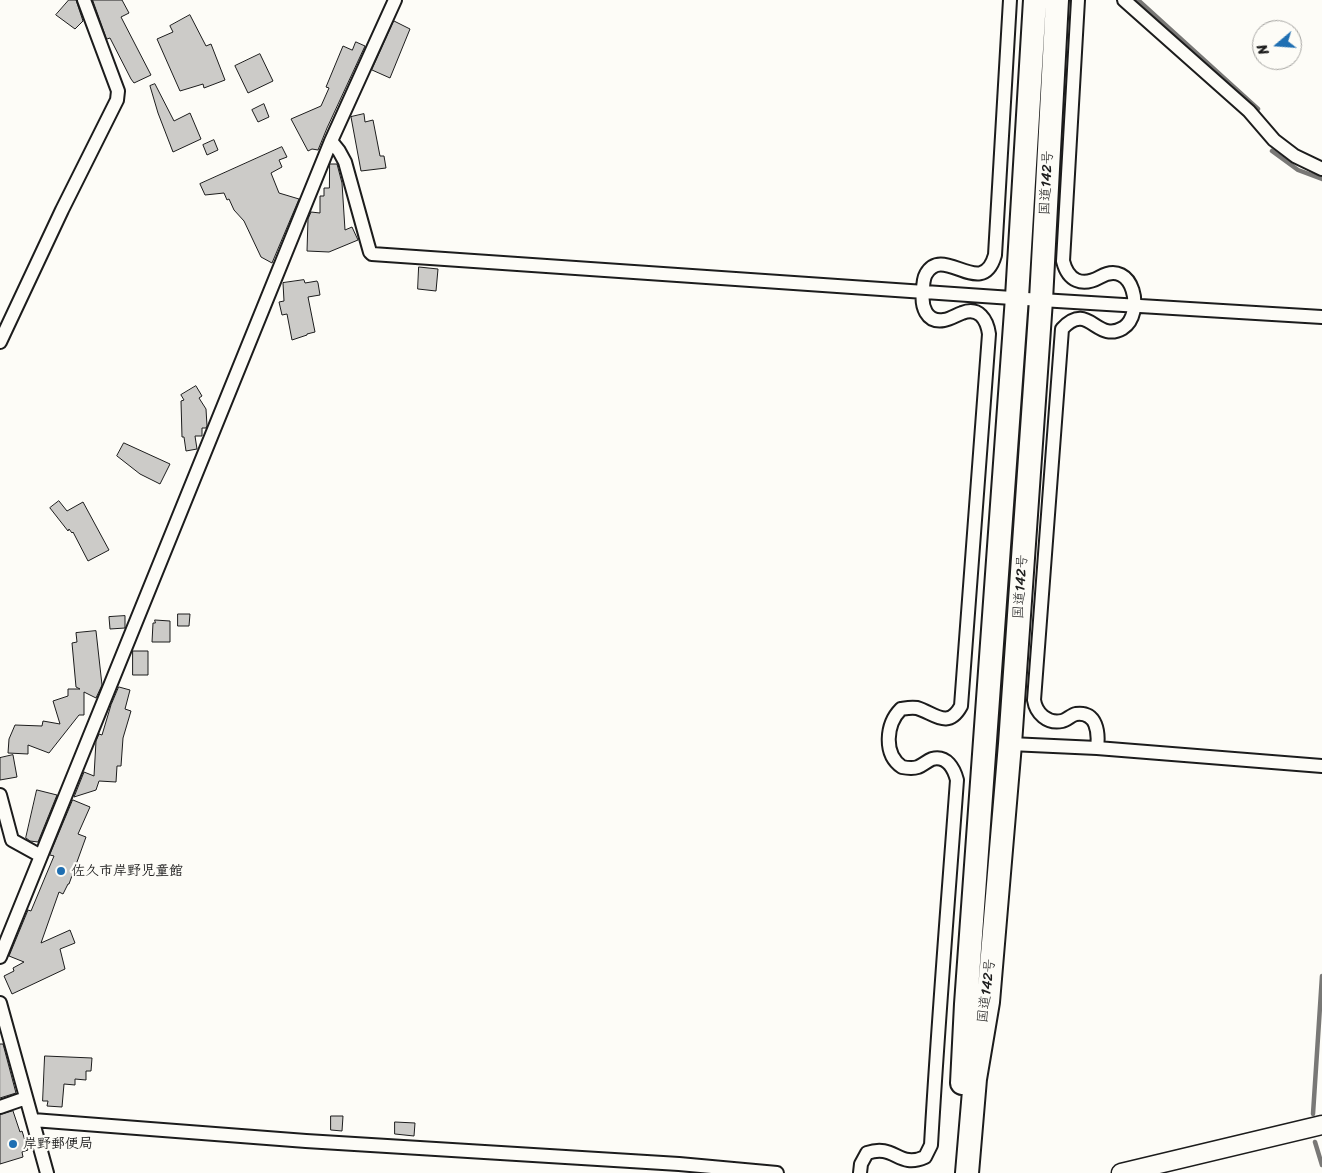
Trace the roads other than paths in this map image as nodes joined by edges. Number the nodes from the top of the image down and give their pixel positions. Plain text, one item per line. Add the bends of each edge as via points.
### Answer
1 (84, 0) edge
2 (395, 0) edge
3 (1010, 0) edge
4 (1035, 0) edge
5 (1124, 0) edge
6 (1067, 3) edge
7 (331, 141) junction
8 (1322, 169) edge
9 (923, 291) junction
10 (1017, 297) junction
11 (1041, 300) junction
12 (1134, 305) junction
13 (1322, 317) edge
14 (0, 342) edge
15 (1010, 744) junction
16 (1097, 748) junction
17 (1322, 766) edge
18 (0, 795) edge
19 (41, 856) junction
20 (0, 957) edge
21 (0, 1003) edge
22 (26, 1098) junction
23 (0, 1108) edge
24 (33, 1120) junction
25 (1322, 1125) edge
26 (752, 1172) edge
27 (47, 1173) edge
28 (777, 1173) edge
29 (860, 1173) edge
30 (965, 1173) edge
31 (1121, 1173) edge

1 - 14 street via 118,90 117,100
2 - 7 street
3 - 9 street via 995,255 982,273 968,273 947,264 932,267 926,272
4 - 10 highway, 国道142号
5 - 8 street via 1249,110 1274,140 1295,156
6 - 11 highway, 国道142号
6 - 12 street via 1065,269 1080,282 1093,281 1114,272 1126,278 1132,286
7 - 9 street via 345,162 372,254
7 - 19 street
9 - 10 street
9 - 29 street via 922,305 930,317 943,321 972,311 984,318 990,334 961,706 953,716 946,718 916,708 901,710 892,722 890,735 891,757 902,767 916,767 938,758 951,764 957,780 931,1145 925,1157 912,1162 882,1149 868,1153
10 - 11 street
10 - 30 highway, 国道142号 via 966,1004 959,1152
11 - 12 street
11 - 15 highway, 国道142号
12 - 13 street
12 - 16 street via 1131,319 1121,329 1100,330 1086,319 1076,318 1062,329 1060,338 1034,700 1036,710 1043,718 1062,721 1078,714 1087,715 1096,722
15 - 16 street
15 - 30 highway, 国道142号 via 988,1002 975,1079
16 - 17 street
18 - 19 street via 12,840
19 - 20 street
21 - 22 street
22 - 23 street
22 - 24 street
24 - 26 street via 679,1164
24 - 27 street
25 - 31 street
26 - 28 street

